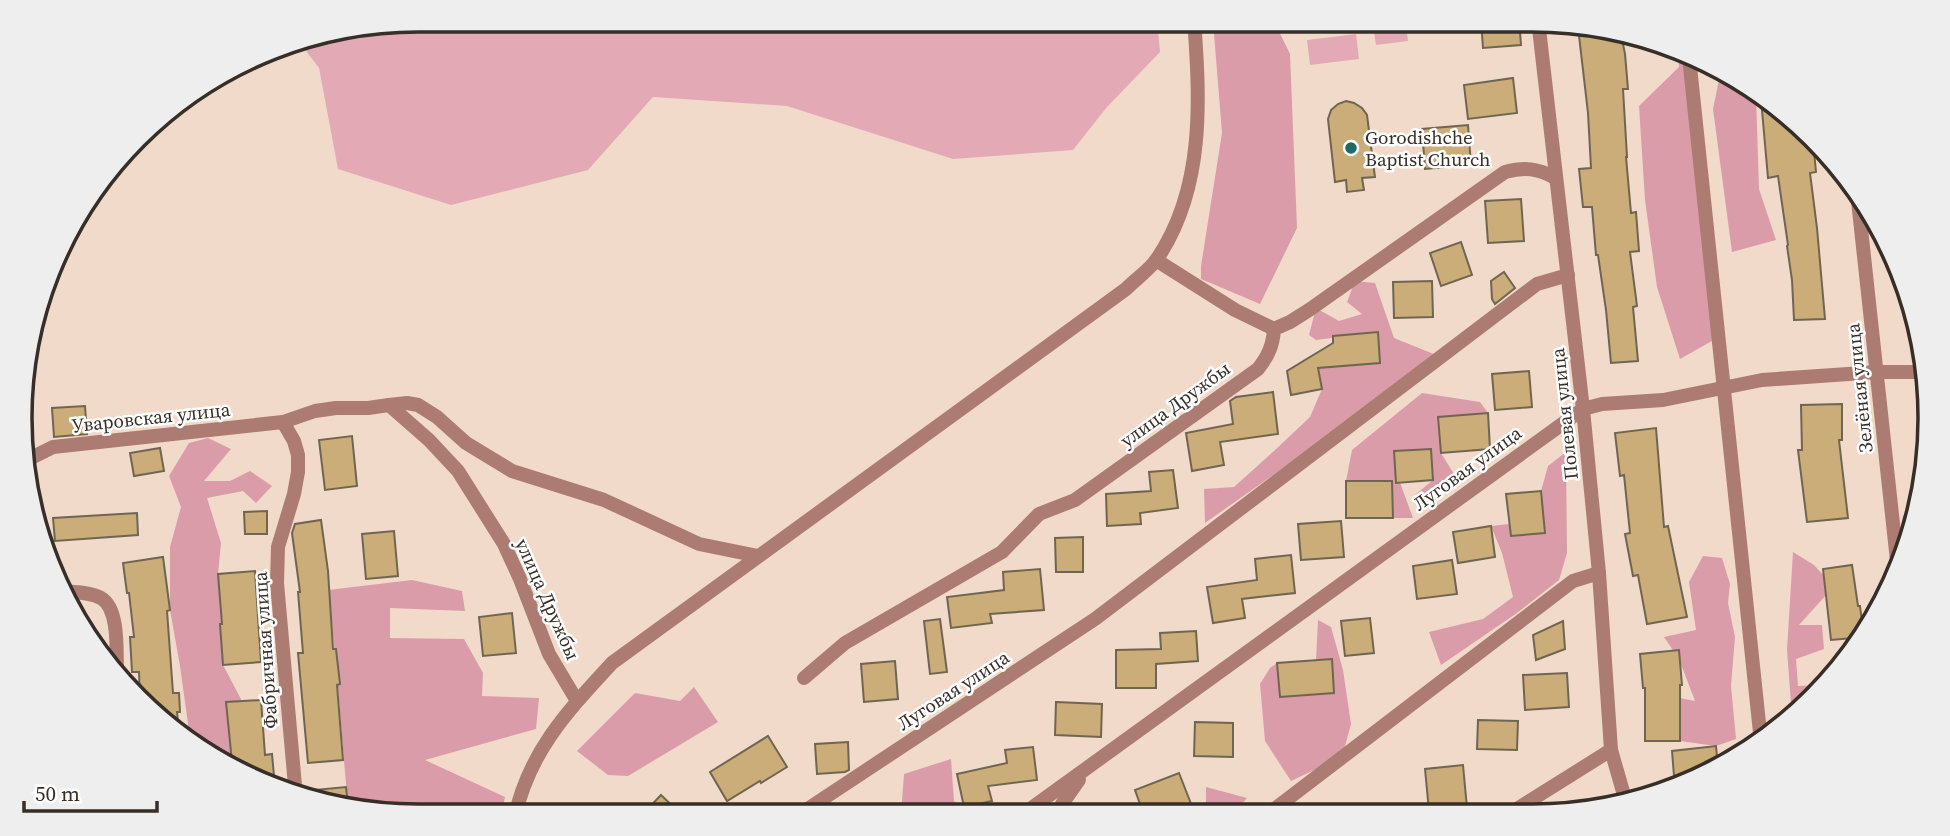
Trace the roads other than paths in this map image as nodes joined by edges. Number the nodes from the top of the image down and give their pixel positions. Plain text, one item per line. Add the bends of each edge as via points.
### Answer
1 (1195, 32) edge
2 (1539, 32) edge
3 (1690, 65) edge
4 (1555, 178) junction
5 (1859, 213) edge
6 (1156, 260) junction
7 (1568, 275) junction
8 (1273, 330) junction
9 (1877, 372) junction
10 (1915, 372) edge
11 (1724, 387) junction
12 (389, 405) junction
13 (1583, 408) junction
14 (283, 422) junction
15 (34, 457) edge
16 (1896, 548) edge
17 (758, 556) junction
18 (1599, 573) junction
19 (73, 593) edge
20 (116, 660) edge
21 (804, 678) dead end
22 (577, 701) junction
23 (1760, 730) edge
24 (1612, 750) junction
25 (1095, 763) junction
26 (295, 784) edge
27 (1623, 793) edge
28 (518, 804) edge
29 (815, 804) edge
30 (1041, 804) edge
31 (1062, 804) edge
32 (1281, 804) edge
33 (1526, 804) edge

1 - 6 street via 1198,126 1191,173 1180,217
2 - 4 street, Полевая улица
3 - 11 street
4 - 7 street, Полевая улица
4 - 8 street via 1533,169 1505,172
5 - 9 street, Зелёная улица
6 - 8 street
6 - 17 street via 1126,289
7 - 13 street, Полевая улица
7 - 29 street, Луговая улица via 1537,284 1095,619
8 - 21 street, улица Дружбы via 1268,356 1258,369 1075,500 1039,514 1002,552 845,643
9 - 10 street, Луговая улица
9 - 11 street, Луговая улица
9 - 16 street, Зелёная улица
11 - 13 street, Луговая улица via 1663,400
11 - 23 street
12 - 14 street via 315,411
12 - 17 street via 418,405 466,443 512,471 604,500 699,544
12 - 22 street, улица Дружбы via 458,471 504,544 548,654
13 - 18 street, Полевая улица
13 - 25 street, Луговая улица
14 - 15 street, Уваровская улица via 53,447
14 - 26 street, Фабричная улица via 298,455 294,494 278,547 277,583
17 - 22 street via 612,663
18 - 24 street, Полевая улица
18 - 32 street via 1573,581
19 - 20 street via 104,600 110,609
22 - 28 street via 544,744
24 - 27 street, Полевая улица
24 - 33 street
25 - 30 street, Луговая улица
25 - 31 street, Луговая улица

